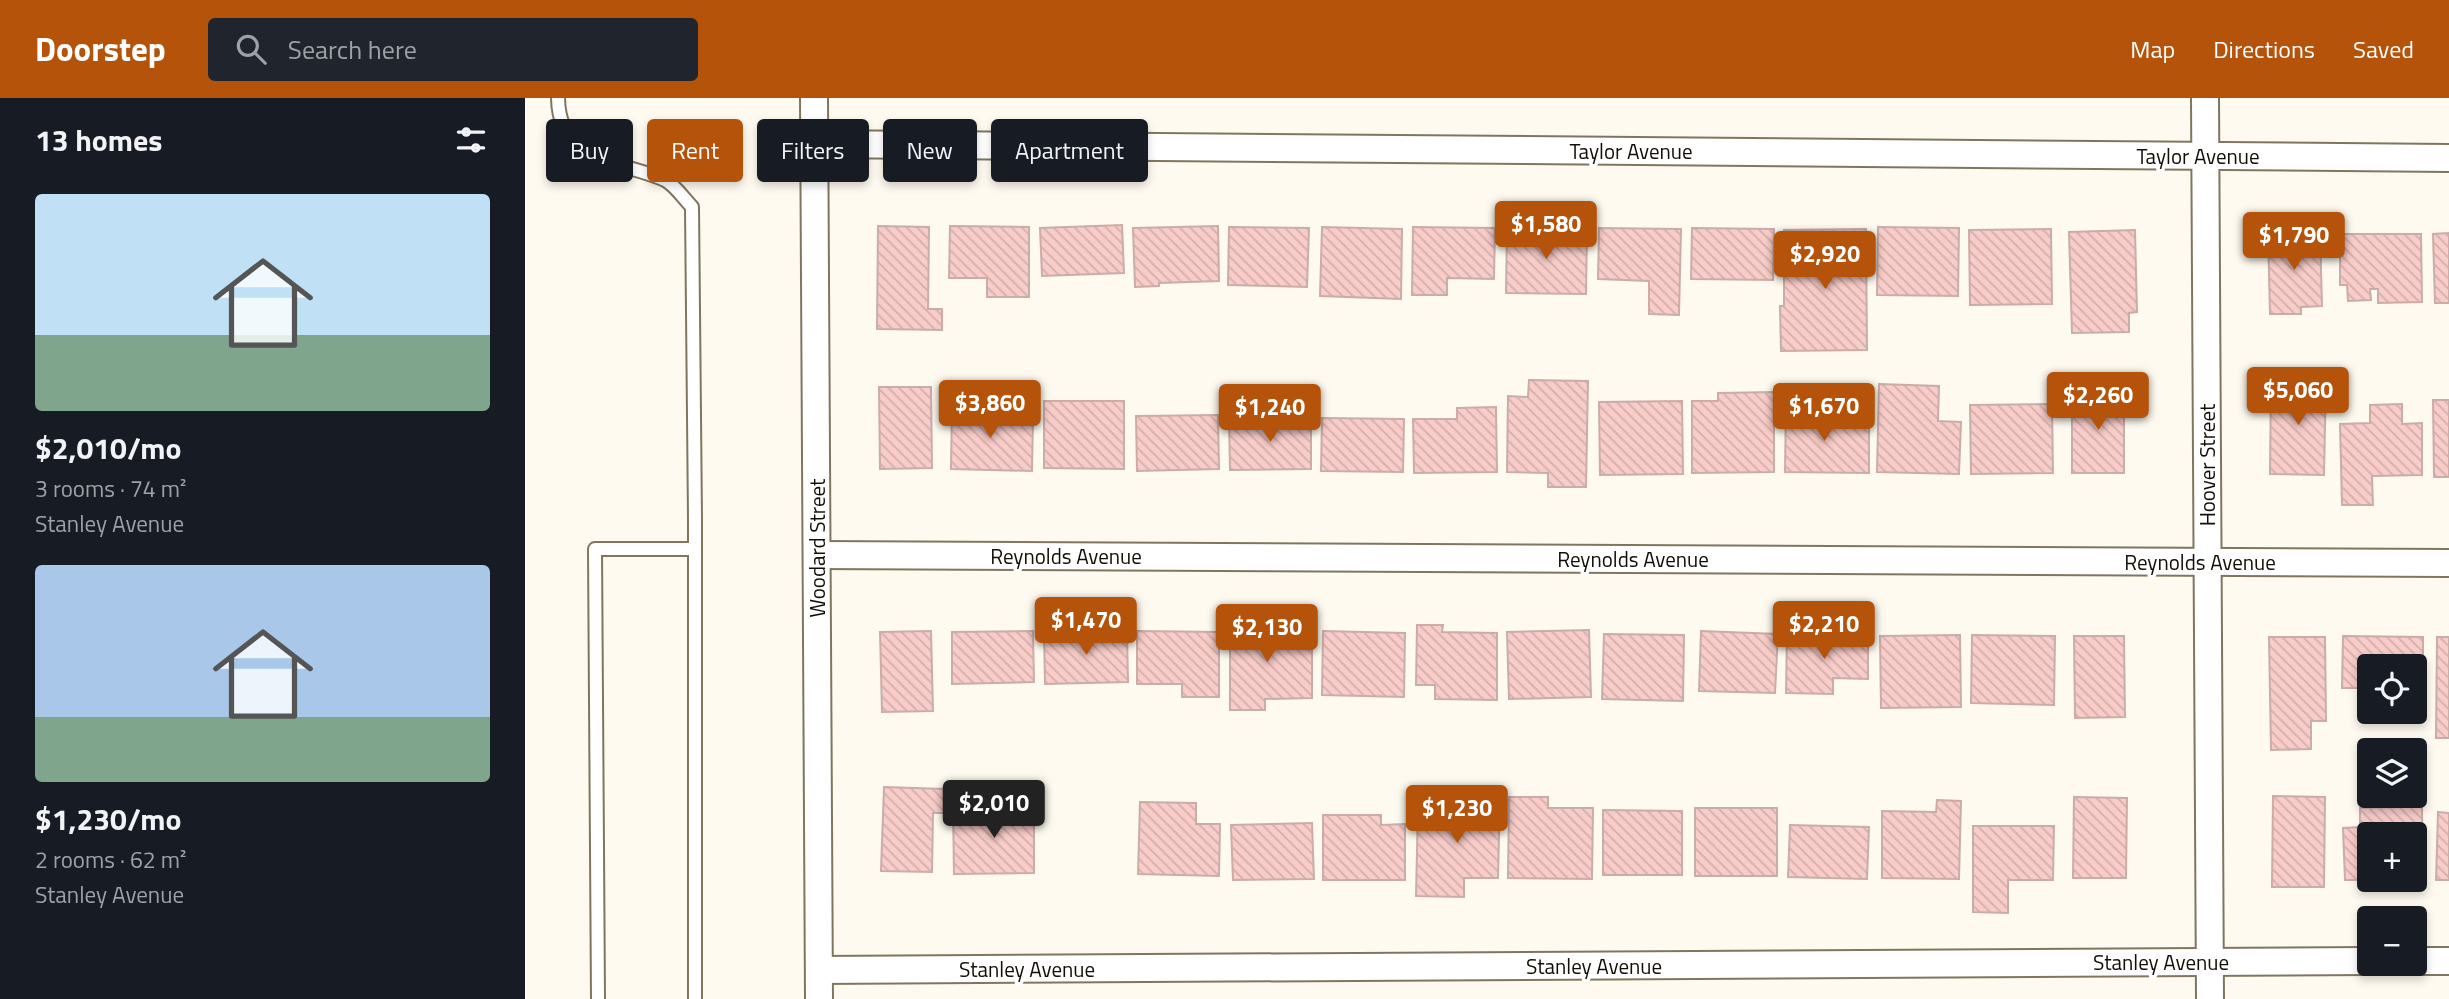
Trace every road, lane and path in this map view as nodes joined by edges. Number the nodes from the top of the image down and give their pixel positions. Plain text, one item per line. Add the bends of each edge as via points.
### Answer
1 (558, 98) edge
2 (814, 98) edge
3 (2205, 98) edge
4 (814, 119) edge
5 (869, 145) edge
6 (2205, 156) junction
7 (2449, 158) edge
8 (814, 182) edge
9 (694, 549) junction
10 (817, 555) junction
11 (2208, 562) junction
12 (2449, 564) edge
13 (2357, 961) edge
14 (2427, 961) edge
15 (2449, 961) edge
16 (2210, 962) junction
17 (819, 970) junction
18 (598, 999) edge
19 (695, 999) edge
20 (819, 999) edge
21 (2210, 999) edge

1 - 9 lane via 568,135 587,154 668,181 692,207
2 - 4 street, Woodard Street
3 - 6 street, Hoover Street
5 - 6 street, Taylor Avenue
6 - 7 street, Taylor Avenue
6 - 11 street, Hoover Street
8 - 10 street, Woodard Street
9 - 18 lane via 595,549
9 - 19 lane
10 - 11 street, Reynolds Avenue
10 - 17 street, Woodard Street
11 - 12 street, Reynolds Avenue
11 - 16 street, Hoover Street
13 - 16 street, Stanley Avenue
14 - 15 street
16 - 17 street, Stanley Avenue
16 - 21 street, Hoover Street
17 - 20 street, Woodard Street

